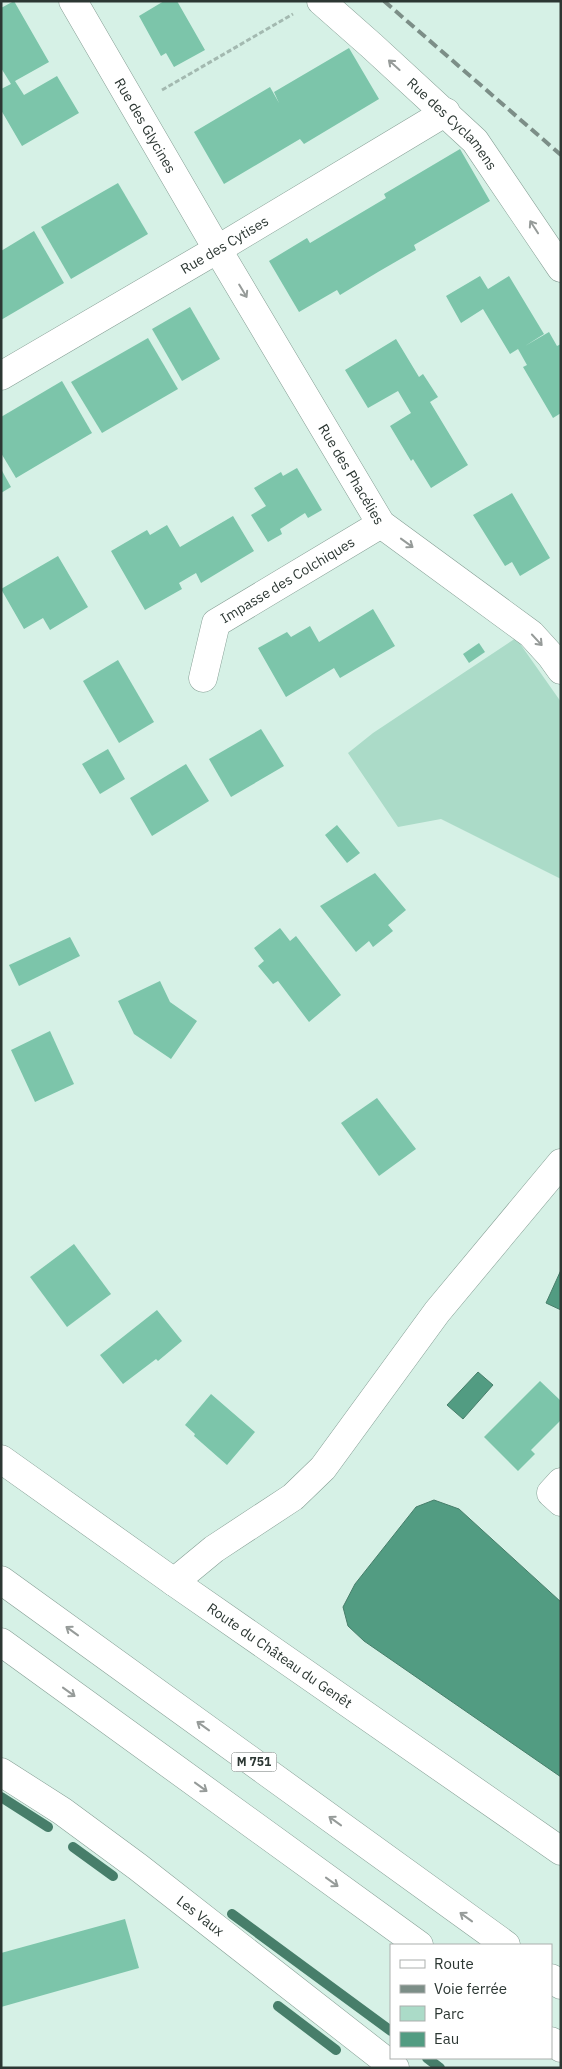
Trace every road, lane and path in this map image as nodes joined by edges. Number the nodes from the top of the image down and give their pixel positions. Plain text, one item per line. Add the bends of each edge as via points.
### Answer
1 (73, 1) edge
2 (309, 6) edge
3 (134, 106) junction
4 (446, 112) junction
5 (218, 249) junction
6 (561, 268) edge
7 (1, 376) edge
8 (382, 524) junction
9 (561, 670) edge
10 (203, 678) dead end
11 (561, 1163) edge
12 (1, 1459) edge
13 (561, 1482) edge
14 (561, 1502) edge
15 (1, 1580) edge
16 (174, 1582) junction
17 (1, 1642) edge
18 (1, 1772) edge
19 (561, 1852) edge
20 (418, 1944) edge
21 (505, 1944) edge
22 (395, 2068) edge

1 - 3 main road, Rue des Glycines
2 - 3 path
4 -> 2 main road, Rue des Cyclamens
3 - 5 main road, Rue des Glycines
4 - 5 main road, Rue des Cytises
6 -> 4 main road, Rue des Cyclamens via 475,141
5 - 7 main road, Rue des Cytises
5 -> 8 main road, Rue des Phacélies
8 -> 9 main road, Rue des Phacélies via 531,634
8 - 10 main road, Impasse des Colchiques via 216,623
11 - 16 main road via 437,1312 322,1468 293,1497 214,1550
12 - 16 main road, Route du Château du Genêt
13 - 14 main road via 551,1493
21 -> 15 main road, M 751
16 - 19 main road, Route du Château du Genêt
17 -> 20 main road
18 - 22 main road, Les Vaux via 62,1811 138,1867

